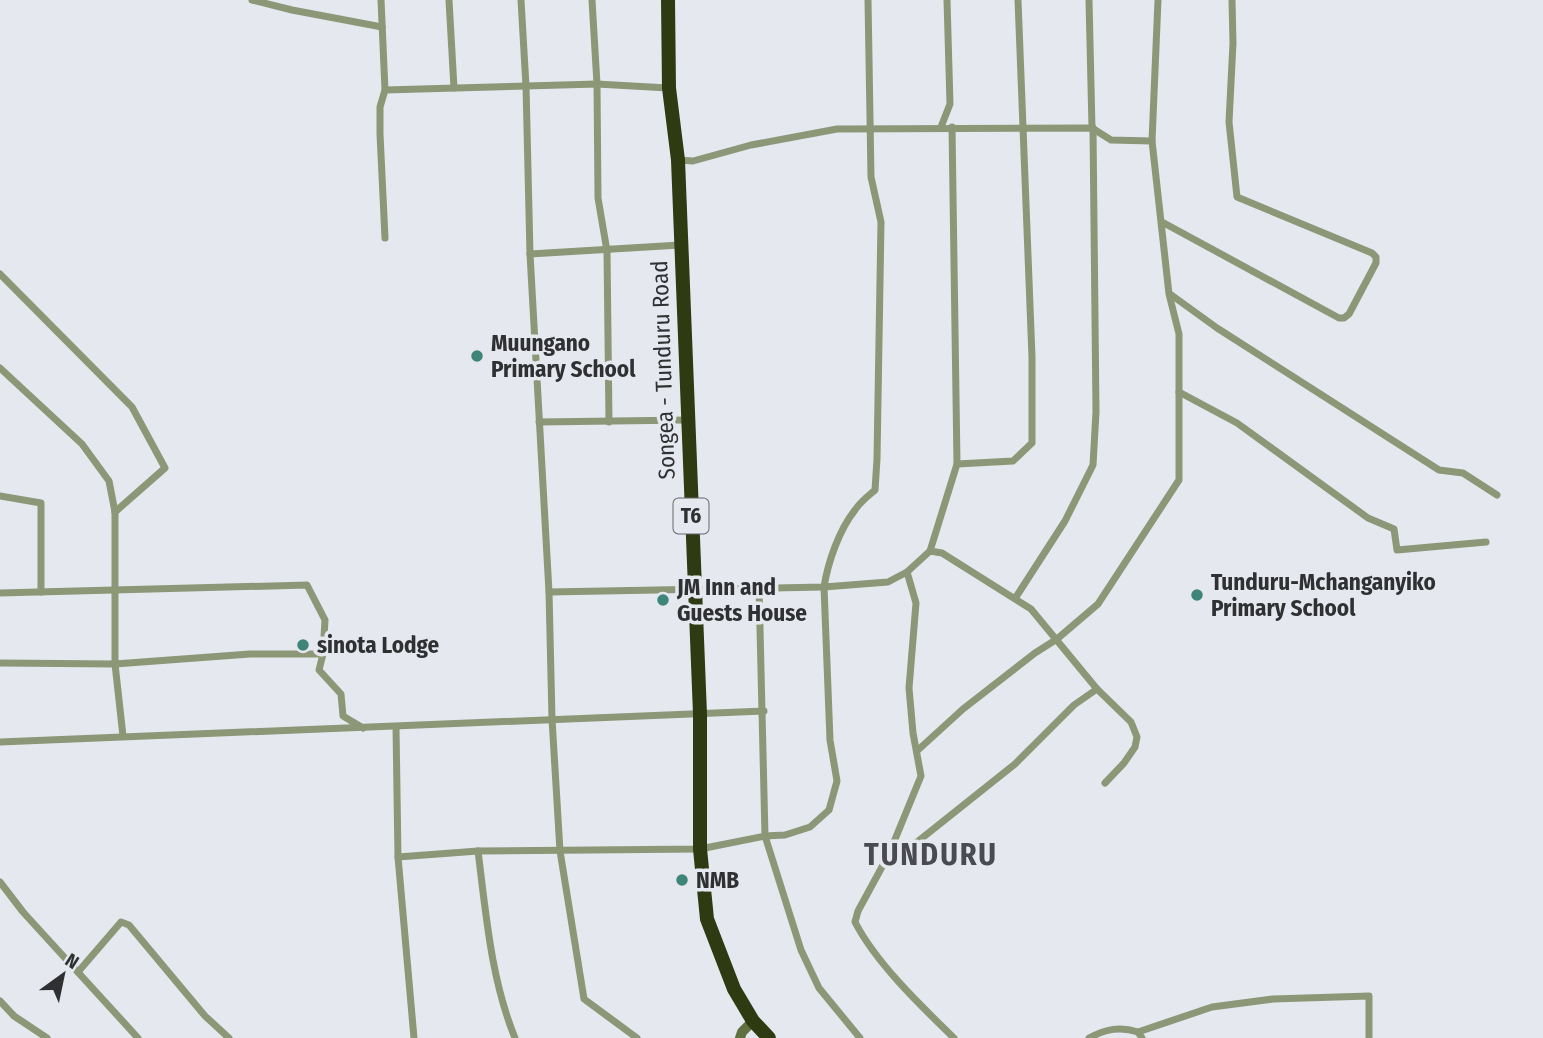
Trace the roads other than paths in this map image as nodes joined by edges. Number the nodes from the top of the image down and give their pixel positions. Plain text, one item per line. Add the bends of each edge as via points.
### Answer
1 (252, 0) edge
2 (293, 0) edge
3 (381, 0) edge
4 (449, 0) edge
5 (521, 0) edge
6 (593, 0) edge
7 (668, 0) edge
8 (868, 0) edge
9 (947, 0) edge
10 (1018, 0) edge
11 (1089, 0) edge
12 (1158, 0) edge
13 (1232, 0) edge
14 (292, 10) junction
15 (382, 27) junction
16 (597, 84) junction
17 (526, 86) junction
18 (454, 88) junction
19 (669, 88) junction
20 (385, 90) junction
21 (941, 127) junction
22 (952, 127) junction
23 (1025, 128) junction
24 (1092, 128) junction
25 (871, 129) junction
26 (1152, 141) junction
27 (678, 160) junction
28 (1162, 222) junction
29 (385, 238) dead end
30 (680, 245) junction
31 (607, 251) junction
32 (530, 254) junction
33 (0, 274) edge
34 (1170, 294) junction
35 (1, 371) edge
36 (1179, 392) junction
37 (688, 421) junction
38 (539, 422) junction
39 (610, 422) junction
40 (957, 464) junction
41 (1497, 495) dead end
42 (0, 496) edge
43 (115, 512) junction
44 (1486, 542) dead end
45 (930, 551) junction
46 (907, 572) junction
47 (760, 587) junction
48 (824, 587) junction
49 (694, 589) junction
50 (114, 590) junction
51 (41, 592) junction
52 (549, 592) junction
53 (0, 593) edge
54 (1016, 597) junction
55 (1057, 639) junction
56 (323, 654) junction
57 (0, 663) edge
58 (115, 664) junction
59 (1097, 689) junction
60 (764, 711) junction
61 (700, 715) junction
62 (552, 719) junction
63 (396, 727) junction
64 (364, 728) junction
65 (123, 736) junction
66 (0, 742) edge
67 (918, 750) junction
68 (1105, 783) dead end
69 (765, 836) junction
70 (700, 849) junction
71 (478, 851) junction
72 (560, 851) junction
73 (889, 854) junction
74 (398, 857) junction
75 (0, 882) edge
76 (78, 972) junction
77 (0, 1000) edge
78 (753, 1021) junction
79 (1140, 1035) edge
80 (631, 1036) edge
81 (47, 1038) edge
82 (138, 1038) edge
83 (229, 1038) edge
84 (415, 1038) edge
85 (515, 1038) edge
86 (740, 1038) edge
87 (769, 1038) edge
88 (860, 1038) edge
89 (954, 1038) edge
90 (1089, 1038) edge
91 (1369, 1038) edge

1 - 14 street
2 - 14 street
3 - 15 street
4 - 18 street
5 - 17 street
6 - 16 street
7 - 19 highway, Songea - Tunduru Road / T6
8 - 25 street
9 - 21 street via 950,104
10 - 23 street
11 - 24 street
12 - 26 street
13 - 28 street via 1229,122 1237,197 1372,253 1376,263 1349,314 1339,318
14 - 15 street
15 - 20 street
16 - 17 street
16 - 19 street
16 - 31 street via 598,198
17 - 18 street
17 - 32 street
18 - 20 street
19 - 27 highway, Songea - Tunduru Road / T6
20 - 29 street via 380,107
21 - 22 street
21 - 25 street
22 - 23 street
22 - 40 street
23 - 24 street
23 - 40 street via 1032,443 1013,461
24 - 26 street via 1111,140
24 - 54 street via 1093,465 1065,521
25 - 27 street via 836,129 693,161
25 - 48 street via 871,177 881,222 875,490 855,510 834,551
26 - 28 street
27 - 30 highway, Songea - Tunduru Road / T6
28 - 34 street
30 - 31 street
30 - 37 highway, Songea - Tunduru Road / T6
31 - 32 street
31 - 39 street
32 - 38 street
33 - 43 street via 131,407 164,468
34 - 36 street via 1179,334
34 - 41 street via 1439,470 1463,473
35 - 43 street via 82,444 109,481
36 - 44 street via 1237,423 1368,518 1394,529 1398,550
36 - 55 street via 1179,480 1098,604
37 - 39 street
37 - 49 highway, Songea - Tunduru Road / T6
38 - 39 street
38 - 52 street
40 - 45 street
42 - 51 street via 41,503
43 - 50 street
45 - 46 street
45 - 54 street via 954,559
46 - 48 street via 888,582
46 - 67 street via 916,603 909,688
47 - 48 street
47 - 49 street
47 - 60 street
48 - 69 street via 830,740 837,781 829,810 810,827
49 - 52 street
49 - 61 highway, Songea - Tunduru Road / T6
50 - 51 street
50 - 56 street via 307,585 325,620
50 - 58 street
51 - 53 street
52 - 62 street
54 - 55 street
55 - 59 street
55 - 67 street via 963,709
56 - 58 street via 250,654
56 - 64 street via 319,670 341,694 343,716
57 - 58 street
58 - 65 street
59 - 68 street via 1131,722 1137,737 1135,747
59 - 73 street via 926,836 897,858
60 - 61 street
60 - 69 street
61 - 62 street
61 - 70 highway, Songea - Tunduru Road / T6
62 - 63 street
62 - 72 street
63 - 64 street
63 - 74 street
64 - 65 street
65 - 66 street
67 - 73 street via 921,776
69 - 70 street
69 - 88 street via 801,950 819,988
70 - 72 street
70 - 78 highway, Songea - Tunduru Road / T6 via 707,919 734,989
71 - 72 street
71 - 74 street
71 - 85 street via 490,948
72 - 80 street via 583,999
73 - 89 street via 855,922 871,948
74 - 84 street
75 - 76 street
76 - 82 street
76 - 83 street via 121,922 129,925
77 - 81 street via 14,1016
78 - 86 main road
78 - 87 highway, T6
79 - 90 street via 1125,1028 1104,1030
79 - 91 street via 1212,1007 1273,999 1368,996

